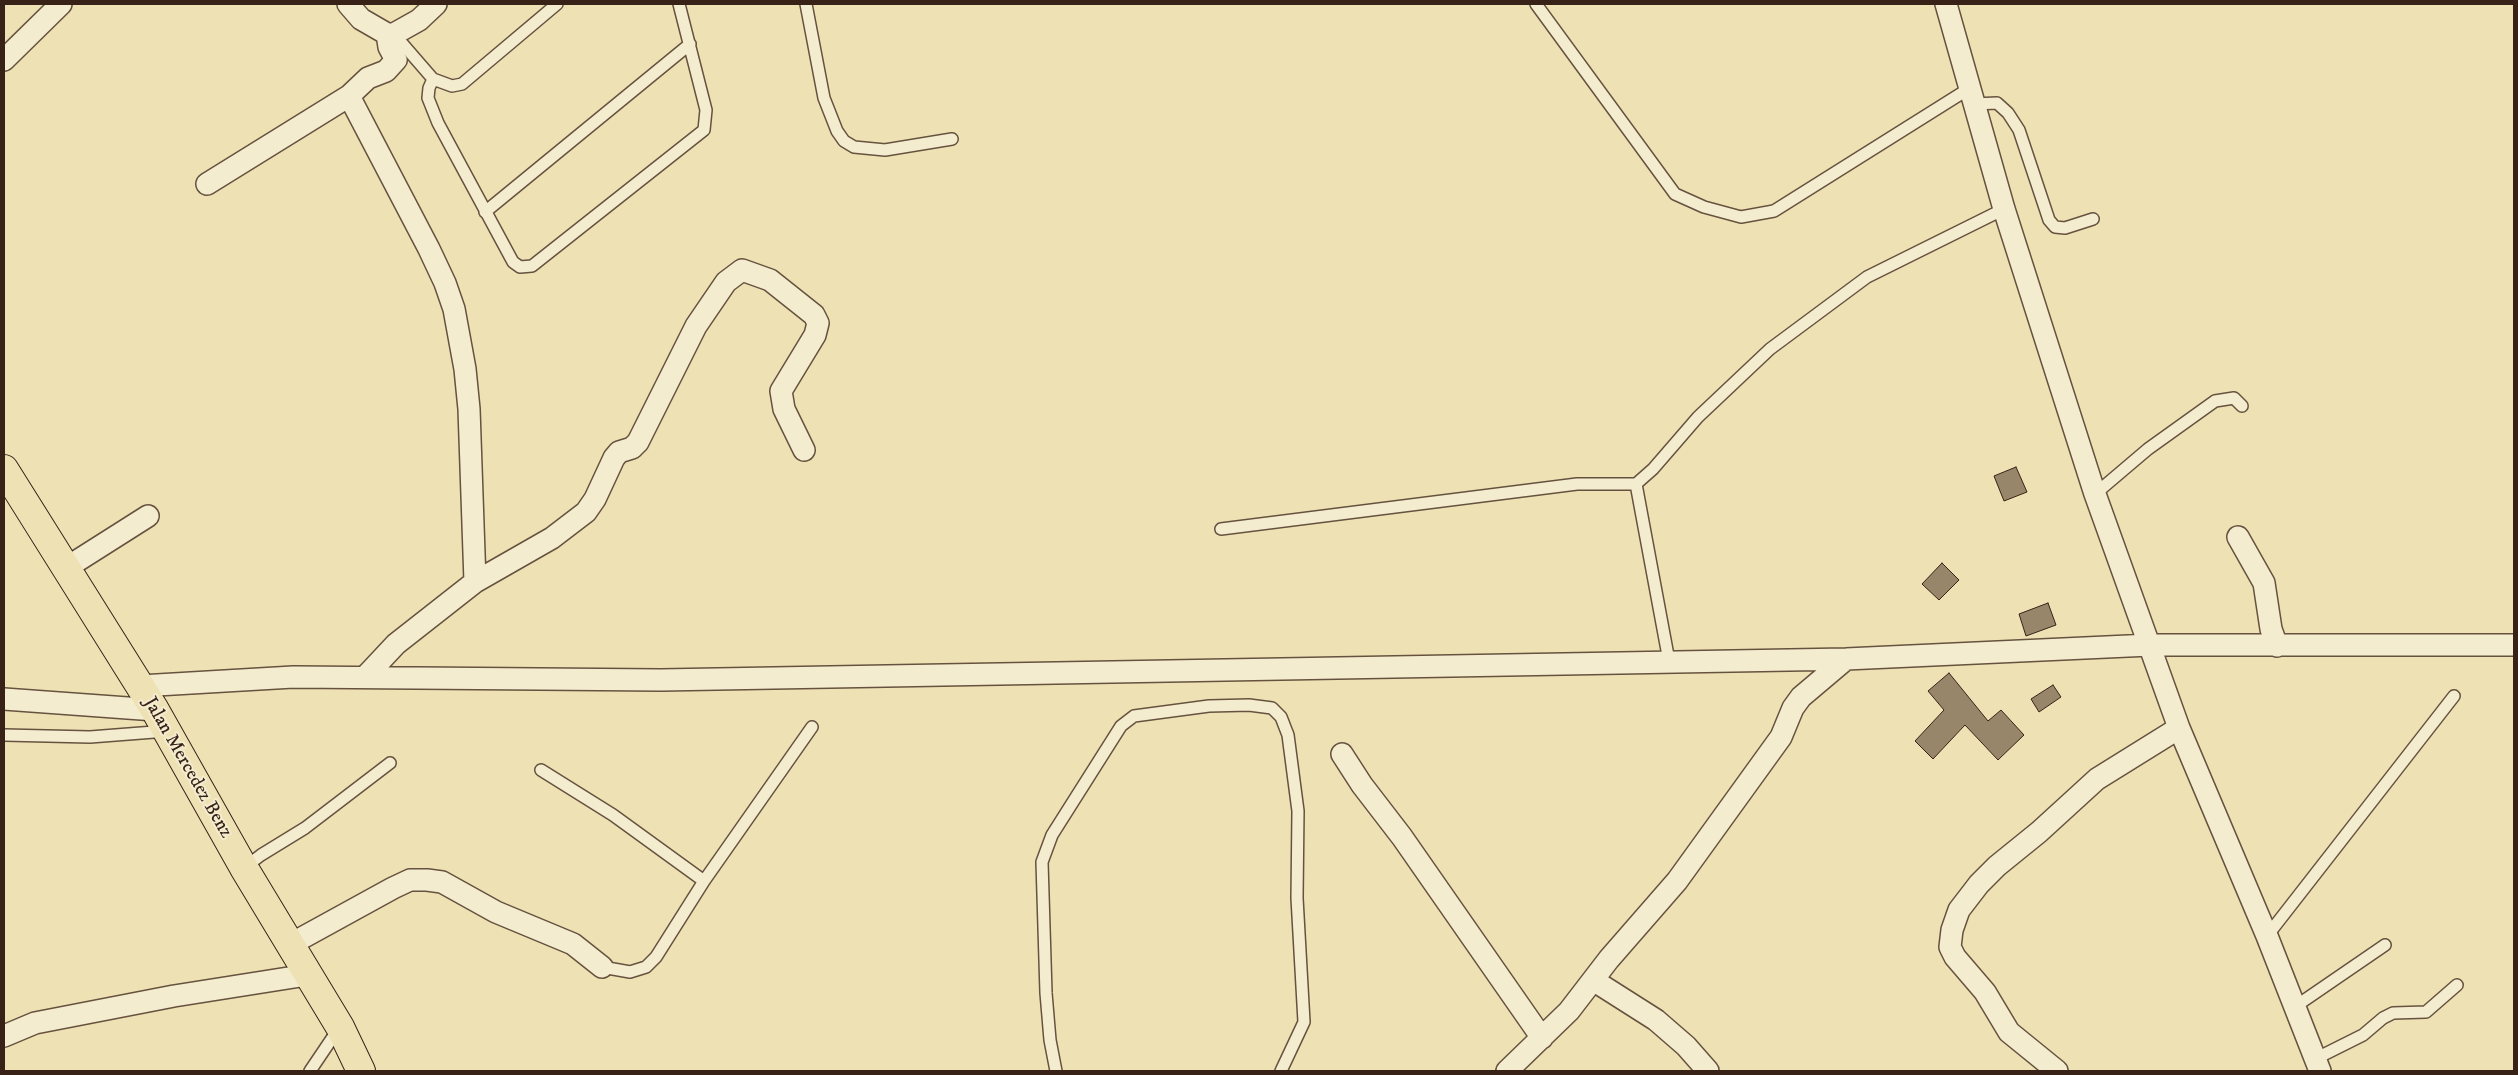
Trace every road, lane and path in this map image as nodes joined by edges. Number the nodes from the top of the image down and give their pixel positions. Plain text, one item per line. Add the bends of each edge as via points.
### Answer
1 (61, 4) edge
2 (348, 4) edge
3 (436, 4) edge
4 (557, 4) edge
5 (679, 4) edge
6 (806, 4) edge
7 (1536, 4) edge
8 (1946, 4) edge
9 (390, 34) junction
10 (690, 44) junction
11 (4, 60) edge
12 (433, 79) junction
13 (349, 96) junction
14 (1972, 96) junction
15 (952, 139) dead end
16 (207, 184) dead end
17 (2004, 209) junction
18 (485, 212) junction
19 (2093, 220) dead end
20 (2242, 406) dead end
21 (804, 450) dead end
22 (4, 469) edge
23 (1636, 484) junction
24 (2094, 494) junction
25 (148, 516) dead end
26 (1221, 529) dead end
27 (2238, 537) dead end
28 (66, 568) junction
29 (475, 582) junction
30 (2150, 644) junction
31 (2514, 645) edge
32 (2277, 646) junction
33 (1846, 659) junction
34 (1669, 661) junction
35 (366, 676) junction
36 (140, 686) junction
37 (2454, 696) dead end
38 (4, 699) edge
39 (160, 721) junction
40 (812, 727) dead end
41 (2179, 728) junction
42 (4, 735) edge
43 (1342, 754) dead end
44 (390, 763) dead end
45 (541, 770) dead end
46 (244, 868) junction
47 (704, 881) junction
48 (2267, 936) junction
49 (291, 944) junction
50 (2385, 945) dead end
51 (602, 967) joint
52 (307, 975) junction
53 (1593, 980) junction
54 (2457, 985) dead end
55 (2296, 1006) junction
56 (340, 1027) junction
57 (4, 1036) edge
58 (1542, 1038) junction
59 (2317, 1065) edge
60 (310, 1071) edge
61 (361, 1071) edge
62 (1056, 1071) edge
63 (1281, 1071) edge
64 (1508, 1071) edge
65 (1708, 1071) edge
66 (2057, 1071) edge

1 - 11 street
2 - 9 street via 361,19
3 - 9 street via 419,20
4 - 12 lane via 462,84 452,86
5 - 10 lane
6 - 15 lane via 824,98 836,132 844,141 854,147 884,150
7 - 14 lane via 1675,194 1741,218 1774,211
8 - 14 street
9 - 12 lane
9 - 13 street via 395,62 386,71 368,78
10 - 18 lane
10 - 18 lane via 706,110 704,130 532,266 520,267 513,262
12 - 18 lane via 428,98 432,109
13 - 16 street
13 - 29 street via 429,249 454,309 469,409
14 - 17 street
14 - 19 lane via 1997,103 2019,130 2049,220 2055,227 2065,228
17 - 23 lane via 1867,277 1770,349 1698,416
17 - 24 street
20 - 24 lane via 2234,398 2215,401 2148,449
21 - 29 street via 784,409 781,391 815,335 818,323 814,315 770,280 742,270 726,282 696,326 638,442 614,458 586,512 552,538
22 - 28 main road, Jalan Mercedez Benz
23 - 26 lane via 1577,484
23 - 34 lane
24 - 30 street
25 - 28 street
27 - 32 street via 2264,584
28 - 36 main road, Jalan Mercedez Benz
29 - 35 street via 396,644
30 - 32 street
30 - 33 street
30 - 41 street
31 - 32 street
33 - 34 street
33 - 53 street via 1801,697 1781,736 1677,881
34 - 35 street via 662,680
35 - 36 street
36 - 39 main road, Jalan Mercedez Benz
37 - 48 lane
38 - 39 street
39 - 42 lane via 90,737
39 - 46 main road, Jalan Mercedez Benz
40 - 47 lane
41 - 48 street
41 - 66 street via 2097,779 1979,884 1957,917 1950,947 1954,957 1986,992 2009,1032
43 - 58 street
44 - 46 lane via 305,828
45 - 47 lane via 613,815
46 - 49 main road, Jalan Mercedez Benz
47 - 51 lane via 656,957 646,967 630,972
48 - 55 street
49 - 51 street via 410,880 427,880 442,882 524,924 573,944
49 - 52 main road, Jalan Mercedez Benz
50 - 55 lane
52 - 56 main road, Jalan Mercedez Benz
52 - 57 street via 35,1023
53 - 58 street
53 - 65 street via 1656,1020
54 - 59 lane via 2426,1012 2392,1013
55 - 59 street
56 - 60 lane
56 - 61 main road, Jalan Mercedez Benz
58 - 64 street
62 - 63 lane via 1046,993 1042,862 1052,835 1121,726 1134,716 1209,706 1249,705 1272,708 1281,717 1288,735 1298,811 1297,898 1304,1022

